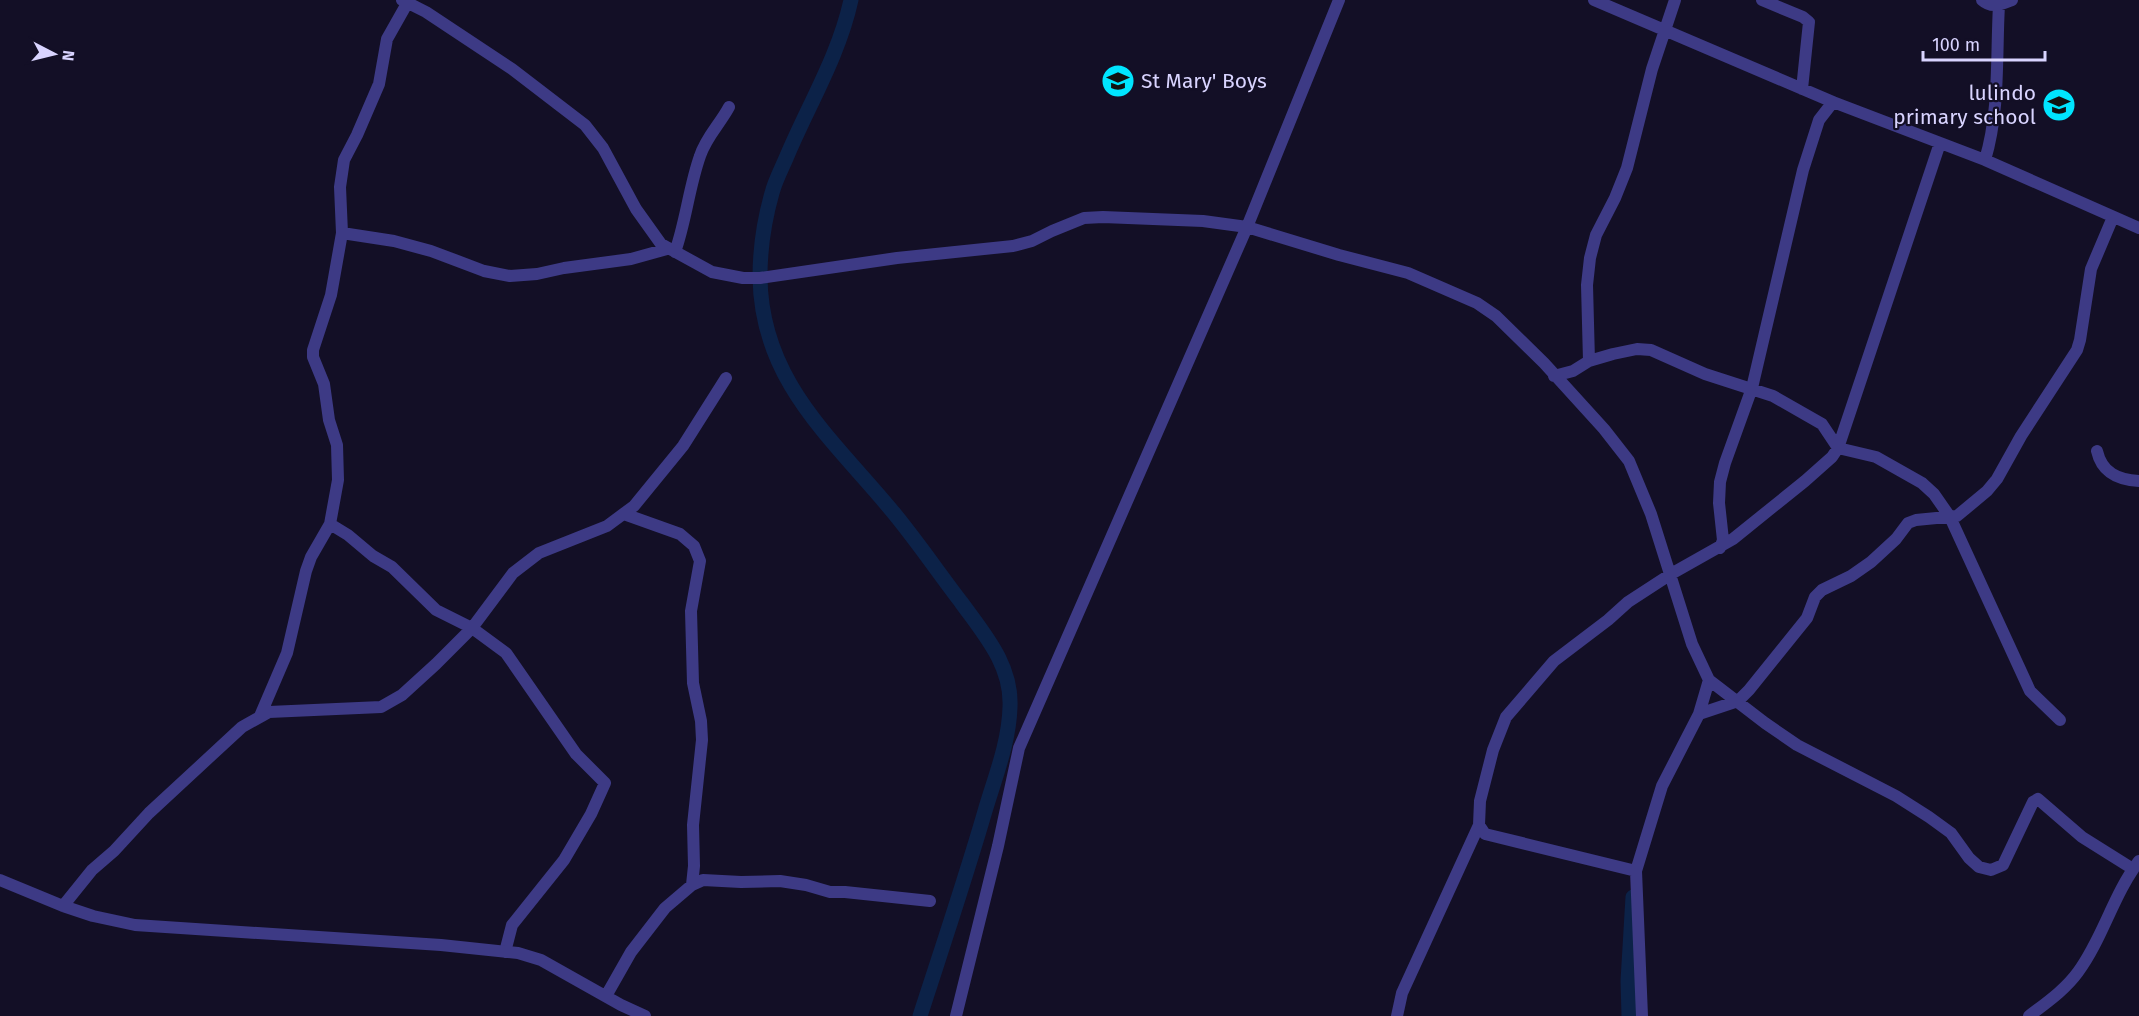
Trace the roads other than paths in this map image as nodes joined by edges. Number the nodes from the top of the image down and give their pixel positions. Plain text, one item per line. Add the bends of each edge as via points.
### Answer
1 (1340, 0) edge
2 (1594, 0) edge
3 (1675, 0) edge
4 (1762, 0) edge
5 (1982, 0) edge
6 (2012, 0) edge
7 (406, 1) edge
8 (1999, 5) junction
9 (1664, 30) junction
10 (1802, 88) junction
11 (1833, 102) junction
12 (729, 107) dead end
13 (1940, 143) junction
14 (1985, 160) junction
15 (2114, 217) junction
16 (1247, 227) junction
17 (2139, 228) edge
18 (342, 233) junction
19 (671, 251) junction
20 (1589, 361) junction
21 (1554, 376) junction
22 (726, 378) dead end
23 (1752, 388) junction
24 (1838, 448) junction
25 (2097, 451) dead end
26 (2139, 481) edge
27 (624, 514) junction
28 (1950, 517) junction
29 (330, 524) junction
30 (1720, 548) junction
31 (1671, 574) junction
32 (472, 628) junction
33 (1709, 680) junction
34 (1738, 701) junction
35 (1699, 714) junction
36 (261, 716) junction
37 (2060, 720) dead end
38 (1479, 825) junction
39 (2136, 865) edge
40 (1636, 871) junction
41 (0, 880) edge
42 (692, 885) junction
43 (930, 901) dead end
44 (63, 906) junction
45 (505, 952) junction
46 (606, 996) junction
47 (645, 1016) edge
48 (956, 1016) edge
49 (1397, 1016) edge
50 (1642, 1016) edge
51 (2029, 1016) edge

1 - 16 street
2 - 9 street
3 - 9 street
4 - 10 street via 1809,22
5 - 8 street via 1988,5
6 - 8 street
7 - 18 street via 387,39 379,84 344,160 340,187
7 - 19 street via 512,69 585,124 603,148 649,230
8 - 14 street via 1996,93
9 - 10 street
9 - 20 street via 1633,149 1590,258
10 - 11 street
11 - 13 street
11 - 23 street via 1819,120 1803,170
12 - 19 street via 700,155 681,236
13 - 14 street
13 - 24 street
14 - 15 street
15 - 17 street
15 - 28 street via 2091,269 2077,350 2020,435 1997,479 1965,510
16 - 19 street via 1172,218 1084,218 1013,246 760,278 712,272
16 - 21 street via 1408,273 1477,303 1496,316
16 - 48 street via 1018,748
18 - 19 street via 394,241 510,276
18 - 29 street via 331,296 313,350 337,445 338,480
20 - 21 street
20 - 23 street via 1626,351 1651,350 1705,374
21 - 31 street via 1629,461
22 - 27 street via 664,471
23 - 24 street via 1822,424
23 - 30 street via 1720,482
24 - 28 street via 1876,457 1922,483
24 - 30 street via 1805,481
25 - 26 street via 2107,471 2122,479
27 - 32 street via 597,531 539,553 513,573
27 - 42 street via 680,534 694,546 700,561 691,611 693,683 702,721
28 - 34 street via 1908,523 1870,562 1822,590 1804,623
28 - 37 street via 2030,691
29 - 32 street via 393,567 436,610
29 - 36 street via 306,571 287,653
30 - 31 street
31 - 33 street via 1692,644
31 - 38 street via 1628,602 1554,661 1506,717 1480,801
32 - 36 street via 402,695 381,707 269,712
32 - 45 street via 506,653 576,754 605,783 564,860 512,925
33 - 34 street
33 - 35 street
34 - 35 street
34 - 39 street via 1797,745 1929,817 1951,833 1979,867 1991,870 2003,865 2035,799 2082,837
35 - 40 street via 1662,786
36 - 44 street via 242,727 149,813 92,870
38 - 40 street via 1485,834
38 - 49 street via 1402,993
39 - 51 street via 2077,974
40 - 50 street
41 - 44 street
42 - 43 street via 703,879 780,880 830,892
42 - 46 street via 665,908 631,952
44 - 45 street via 135,925
45 - 46 street via 541,960
46 - 47 street

